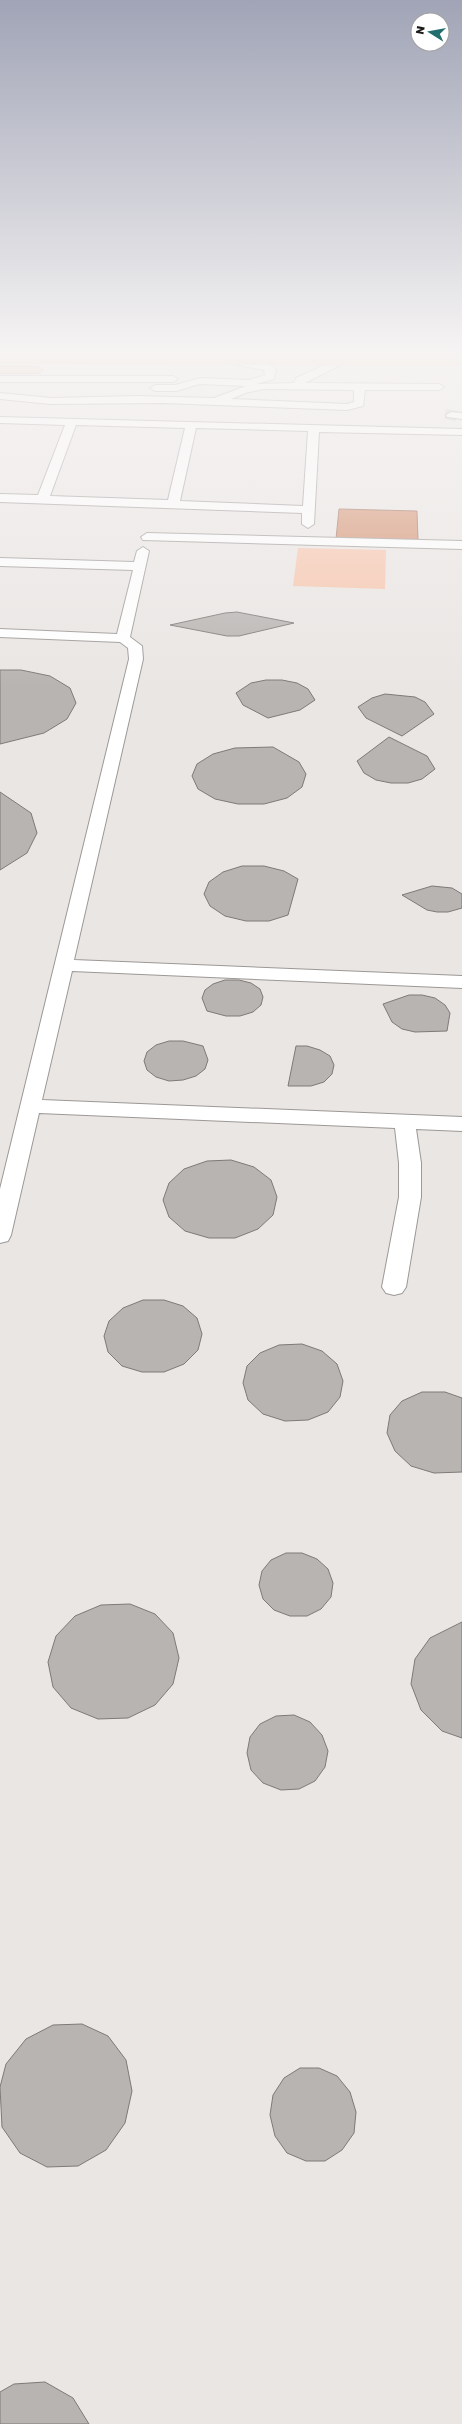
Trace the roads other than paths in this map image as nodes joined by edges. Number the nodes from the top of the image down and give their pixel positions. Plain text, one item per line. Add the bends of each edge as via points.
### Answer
1 (57, 462) edge
2 (183, 462) edge
3 (312, 462) edge
4 (0, 498) edge
5 (43, 499) junction
6 (173, 504) junction
7 (309, 510) junction
8 (307, 541) junction
9 (462, 545) edge
10 (0, 562) edge
11 (140, 566) junction
12 (0, 632) edge
13 (123, 638) junction
14 (65, 965) junction
15 (462, 982) edge
16 (32, 1106) junction
17 (404, 1121) junction
18 (462, 1124) edge
19 (0, 1234) edge
20 (394, 1287) dead end

1 - 5 street
2 - 6 street
3 - 7 street
4 - 5 street
5 - 6 street
6 - 7 street
7 - 8 street
8 - 9 street
8 - 11 street via 145,542
10 - 11 street
11 - 13 street
12 - 13 street
13 - 14 street via 134,646 136,659
14 - 15 street
14 - 16 street
16 - 17 street
16 - 19 street
17 - 18 street
17 - 20 street via 410,1163 410,1197

